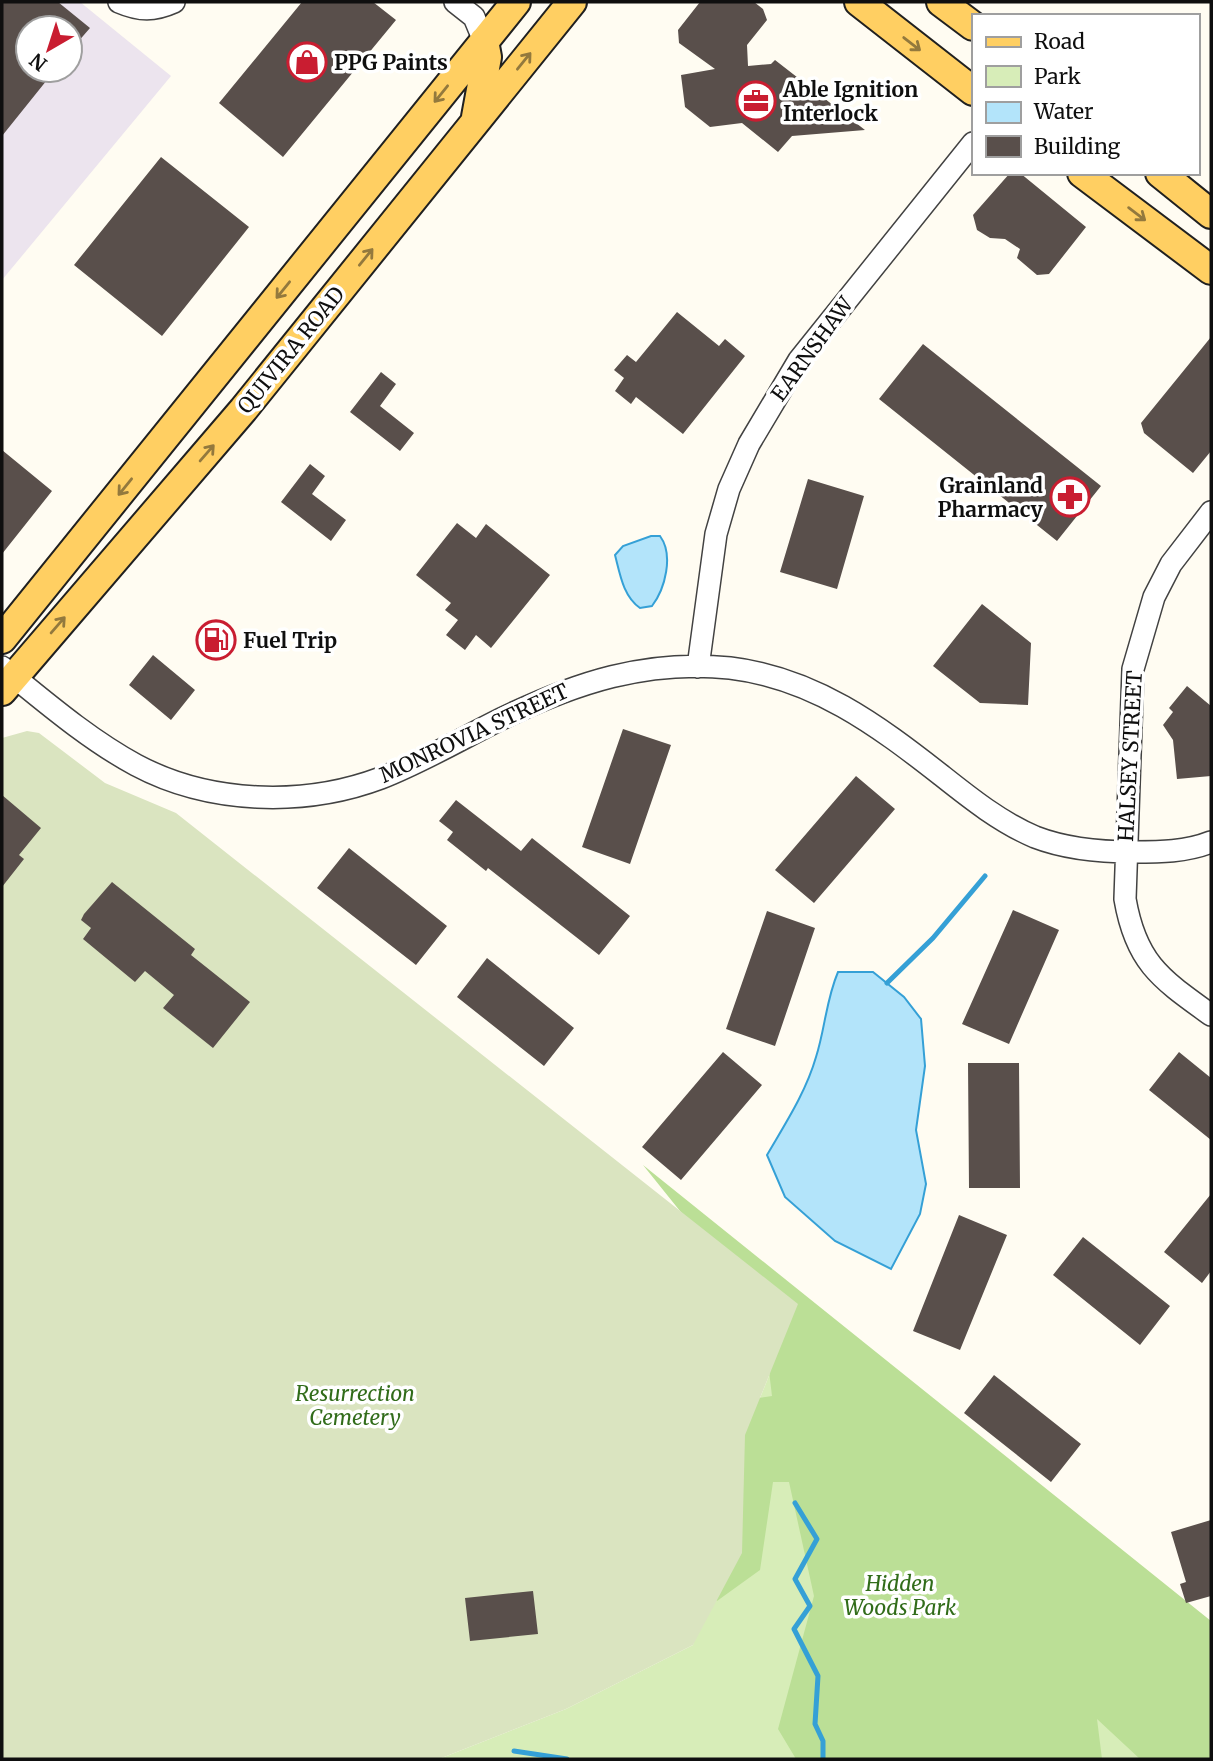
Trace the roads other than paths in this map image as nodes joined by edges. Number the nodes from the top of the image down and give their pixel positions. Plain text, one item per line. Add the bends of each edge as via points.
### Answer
1 (120, 2) edge
2 (174, 2) edge
3 (455, 2) edge
4 (516, 2) edge
5 (572, 2) edge
6 (859, 2) edge
7 (941, 2) edge
8 (972, 25) edge
9 (484, 41) junction
10 (972, 90) edge
11 (476, 121) junction
12 (972, 144) edge
13 (1085, 175) edge
14 (1162, 175) edge
15 (1211, 214) edge
16 (1211, 270) edge
17 (1211, 512) edge
18 (2, 639) edge
19 (698, 667) junction
20 (6, 678) edge
21 (1211, 842) edge
22 (1126, 852) junction
23 (1211, 1015) edge

1 - 2 street via 138,10
3 - 9 street via 474,17
4 - 9 main road, QUIVIRA ROAD
11 -> 5 main road, QUIVIRA ROAD
6 -> 10 main road
7 - 8 main road
9 - 11 main road via 487,57
9 -> 18 main road, QUIVIRA ROAD
20 -> 11 main road, QUIVIRA ROAD via 243,410
12 - 19 street, EARNSHAW via 799,360 749,444 716,534
13 -> 16 main road
14 - 15 main road
17 - 22 street, HALSEY STREET via 1171,564 1142,630 1130,703
19 - 20 street, MONROVIA STREET via 612,674 571,687 381,778 293,797 216,792 138,766
19 - 22 street, MONROVIA STREET via 766,675 811,690 879,726 1017,828 1053,843
21 - 22 street, MONROVIA STREET via 1168,852
22 - 23 street, HALSEY STREET via 1130,932 1143,957

